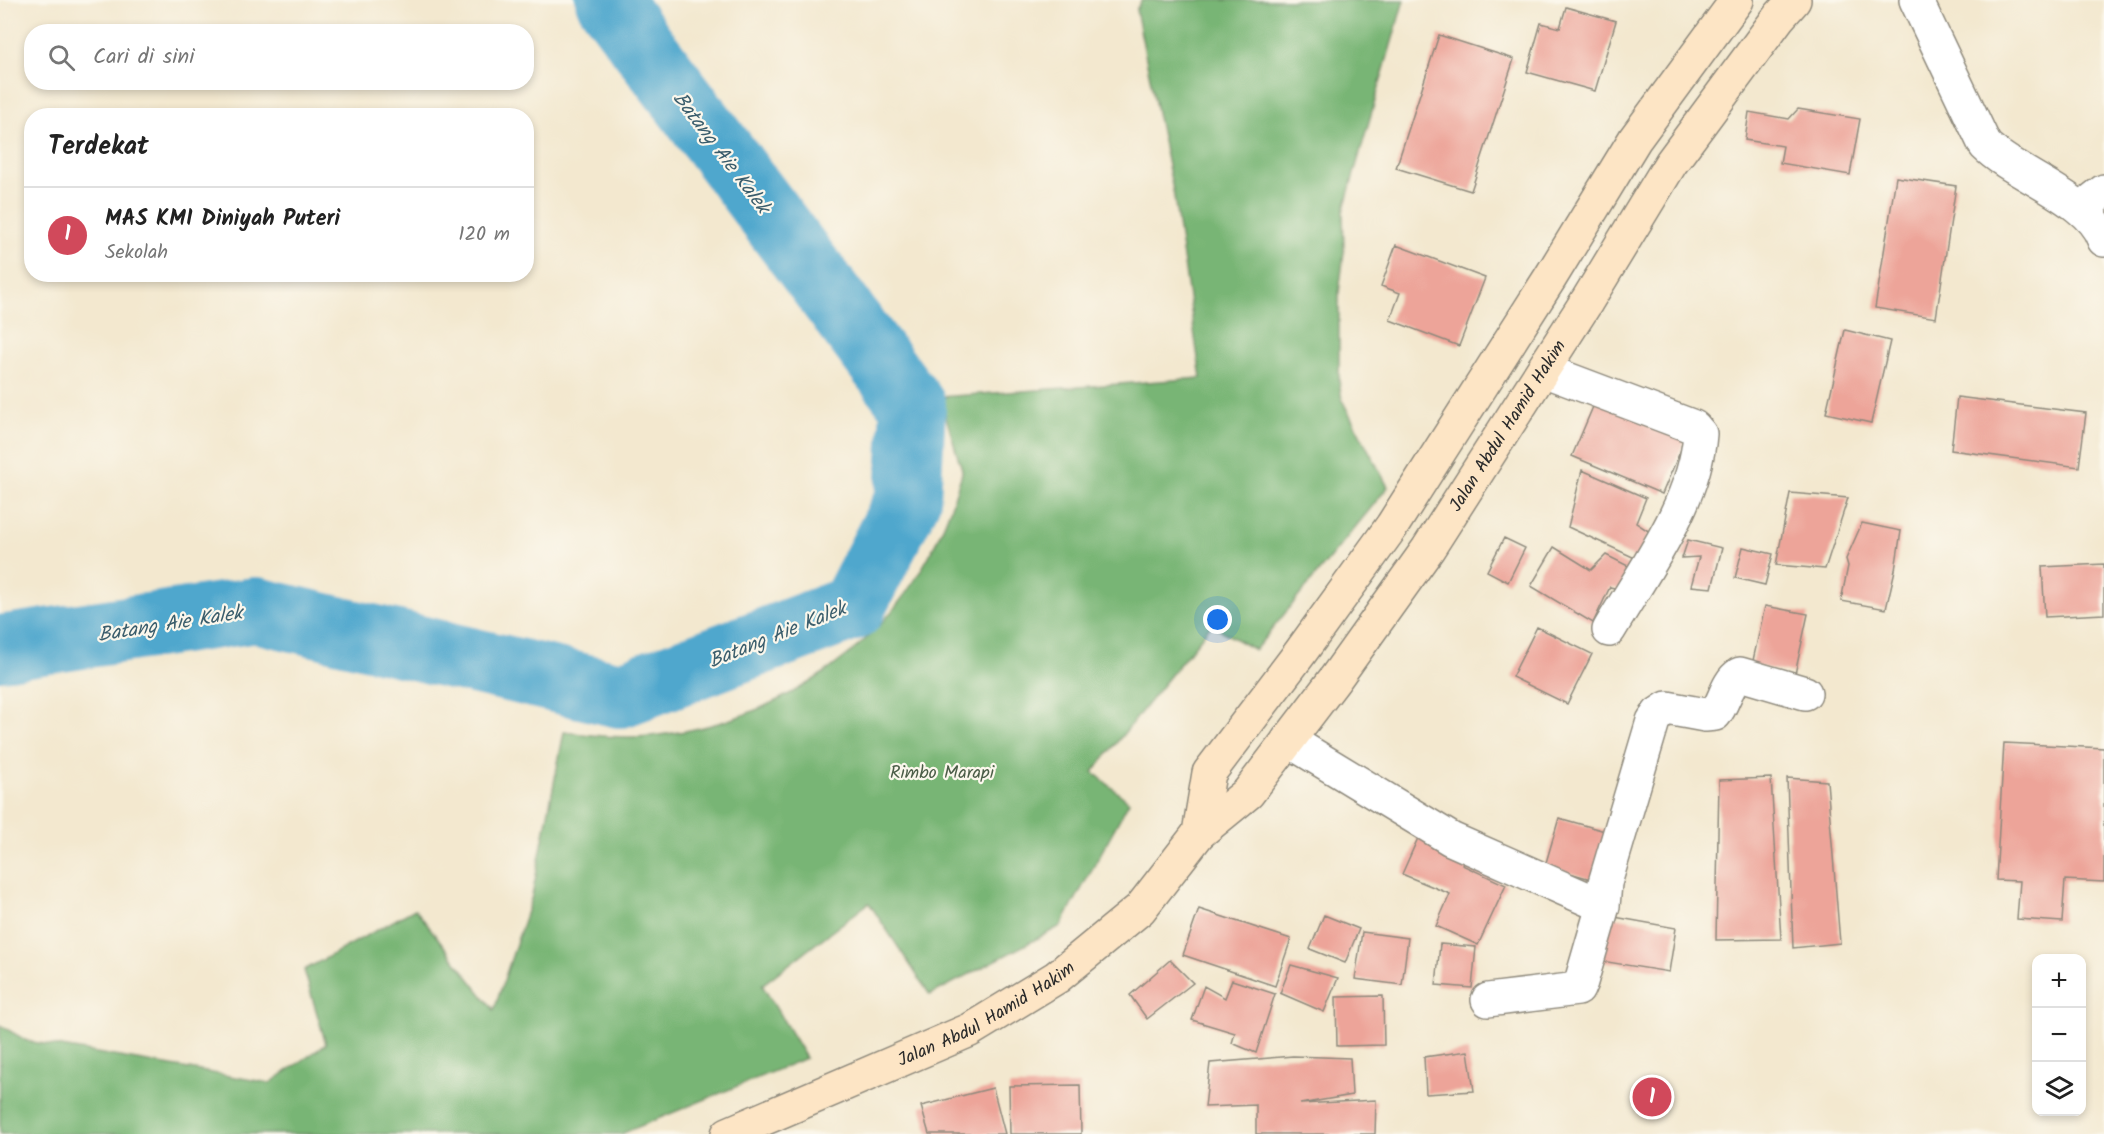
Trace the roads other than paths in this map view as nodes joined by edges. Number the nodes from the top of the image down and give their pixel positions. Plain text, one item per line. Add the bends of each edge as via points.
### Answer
1 (1737, 0) edge
2 (1794, 0) edge
3 (1916, 0) edge
4 (2093, 200) edge
5 (2104, 240) edge
6 (1550, 278) junction
7 (1587, 301) junction
8 (1543, 370) junction
9 (1608, 630) dead end
10 (1805, 693) dead end
11 (1288, 740) junction
12 (1199, 833) junction
13 (1603, 906) junction
14 (1488, 1000) dead end
15 (729, 1134) edge

1 - 6 main road, Jalan Abdul Hamid Hakim via 1635,139
2 - 7 main road, Jalan Abdul Hamid Hakim via 1671,163
3 - 4 street via 1984,145 1997,158
4 - 5 street
6 - 7 main road
6 - 12 main road, Jalan Abdul Hamid Hakim via 1392,526 1209,773
7 - 8 main road, Jalan Abdul Hamid Hakim
8 - 9 street via 1694,427 1700,434 1681,507
8 - 11 main road, Jalan Abdul Hamid Hakim via 1428,549
10 - 13 street via 1740,675 1732,679 1715,714 1667,708 1658,714 1605,883
11 - 12 main road, Jalan Abdul Hamid Hakim via 1248,793
11 - 13 street via 1451,839
12 - 15 main road, Jalan Abdul Hamid Hakim via 1140,909 1057,977 970,1030
13 - 14 street via 1578,989

